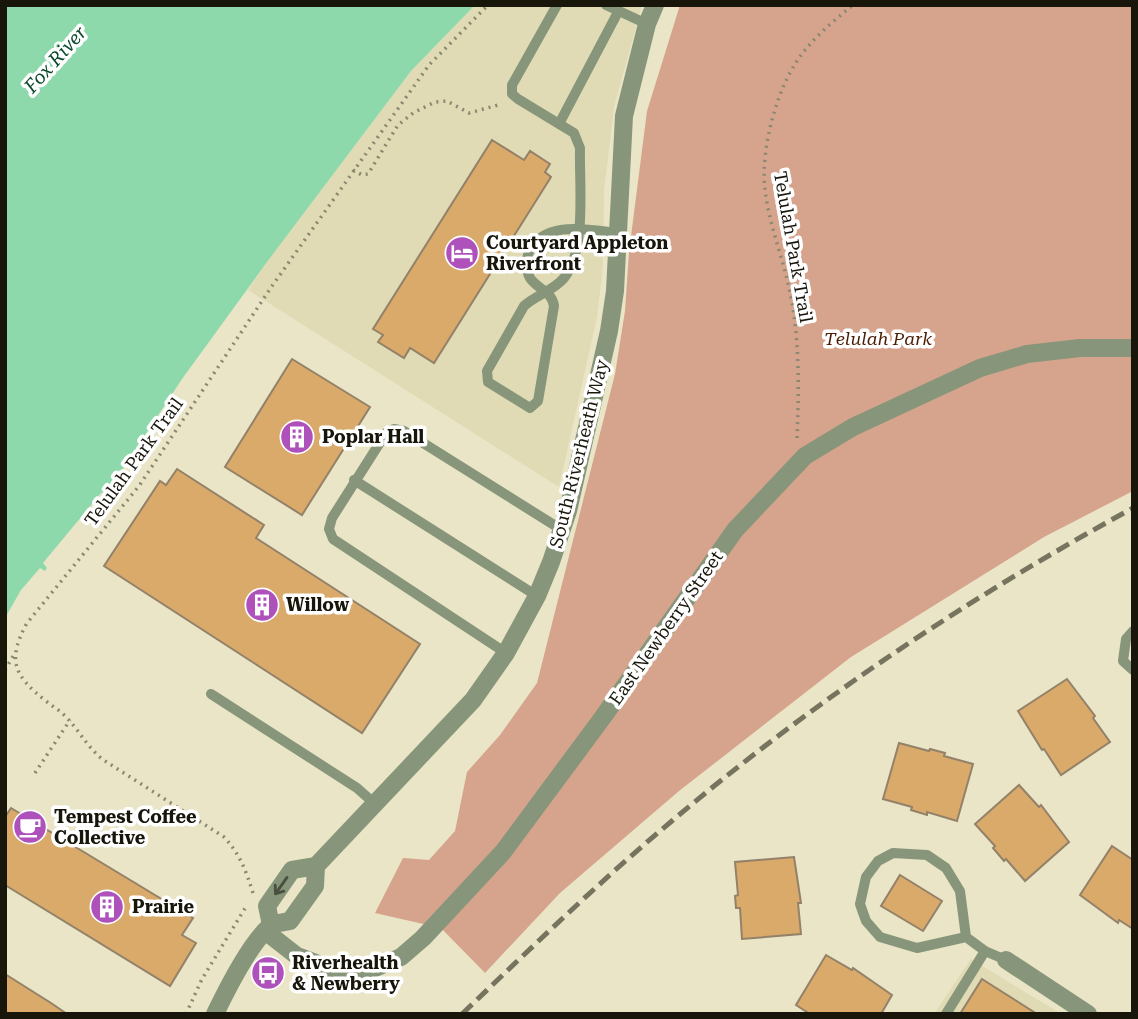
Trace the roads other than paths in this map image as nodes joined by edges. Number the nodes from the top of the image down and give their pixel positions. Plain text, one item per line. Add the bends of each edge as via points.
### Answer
1 (557, 5) edge
2 (606, 5) edge
3 (655, 5) edge
4 (618, 12) junction
5 (647, 24) junction
6 (559, 124) junction
7 (579, 229) junction
8 (618, 233) junction
9 (547, 292) junction
10 (1133, 348) edge
11 (354, 480) junction
12 (562, 530) junction
13 (537, 596) junction
14 (1133, 631) edge
15 (506, 653) junction
16 (1133, 670) edge
17 (211, 694) dead end
18 (375, 804) junction
19 (316, 866) junction
20 (268, 928) junction
21 (966, 937) junction
22 (985, 951) junction
23 (1006, 960) joint
24 (215, 1014) edge
25 (946, 1014) edge
26 (1088, 1014) edge

1 - 6 lane via 512,85 512,94
2 - 4 lane
3 - 5 street, South Riverheath Way
4 - 5 lane
4 - 6 lane
5 - 8 street, South Riverheath Way via 624,116
6 - 7 lane via 575,133 580,148
7 - 8 lane
7 - 9 lane via 573,263
7 - 9 lane via 548,233 529,252 530,278
8 - 12 street, South Riverheath Way via 609,331
9 - 9 lane via 524,306 486,377 530,408 538,401 554,306
10 - 20 street, East Newberry Street via 1027,354 980,368 853,427 805,456 735,530 503,852 401,957 375,968 334,970 297,956
11 - 12 lane via 386,433 404,431
11 - 13 lane
11 - 15 lane via 331,517 333,539
12 - 13 street, South Riverheath Way
13 - 15 street, South Riverheath Way
14 - 16 lane via 1126,639 1122,661
15 - 18 street, South Riverheath Way via 473,700
17 - 18 lane
18 - 19 street, South Riverheath Way
19 - 20 street, South Riverheath Way via 315,886 290,921
19 -> 20 street, South Riverheath Way via 292,870 267,906
20 - 24 street, South Riverheath Way via 246,957
21 - 21 lane via 960,891 946,868 926,855 893,852 878,861 866,877 860,904 866,921 880,937 916,948
21 - 22 lane
22 - 23 lane
22 - 25 lane
23 - 26 street

